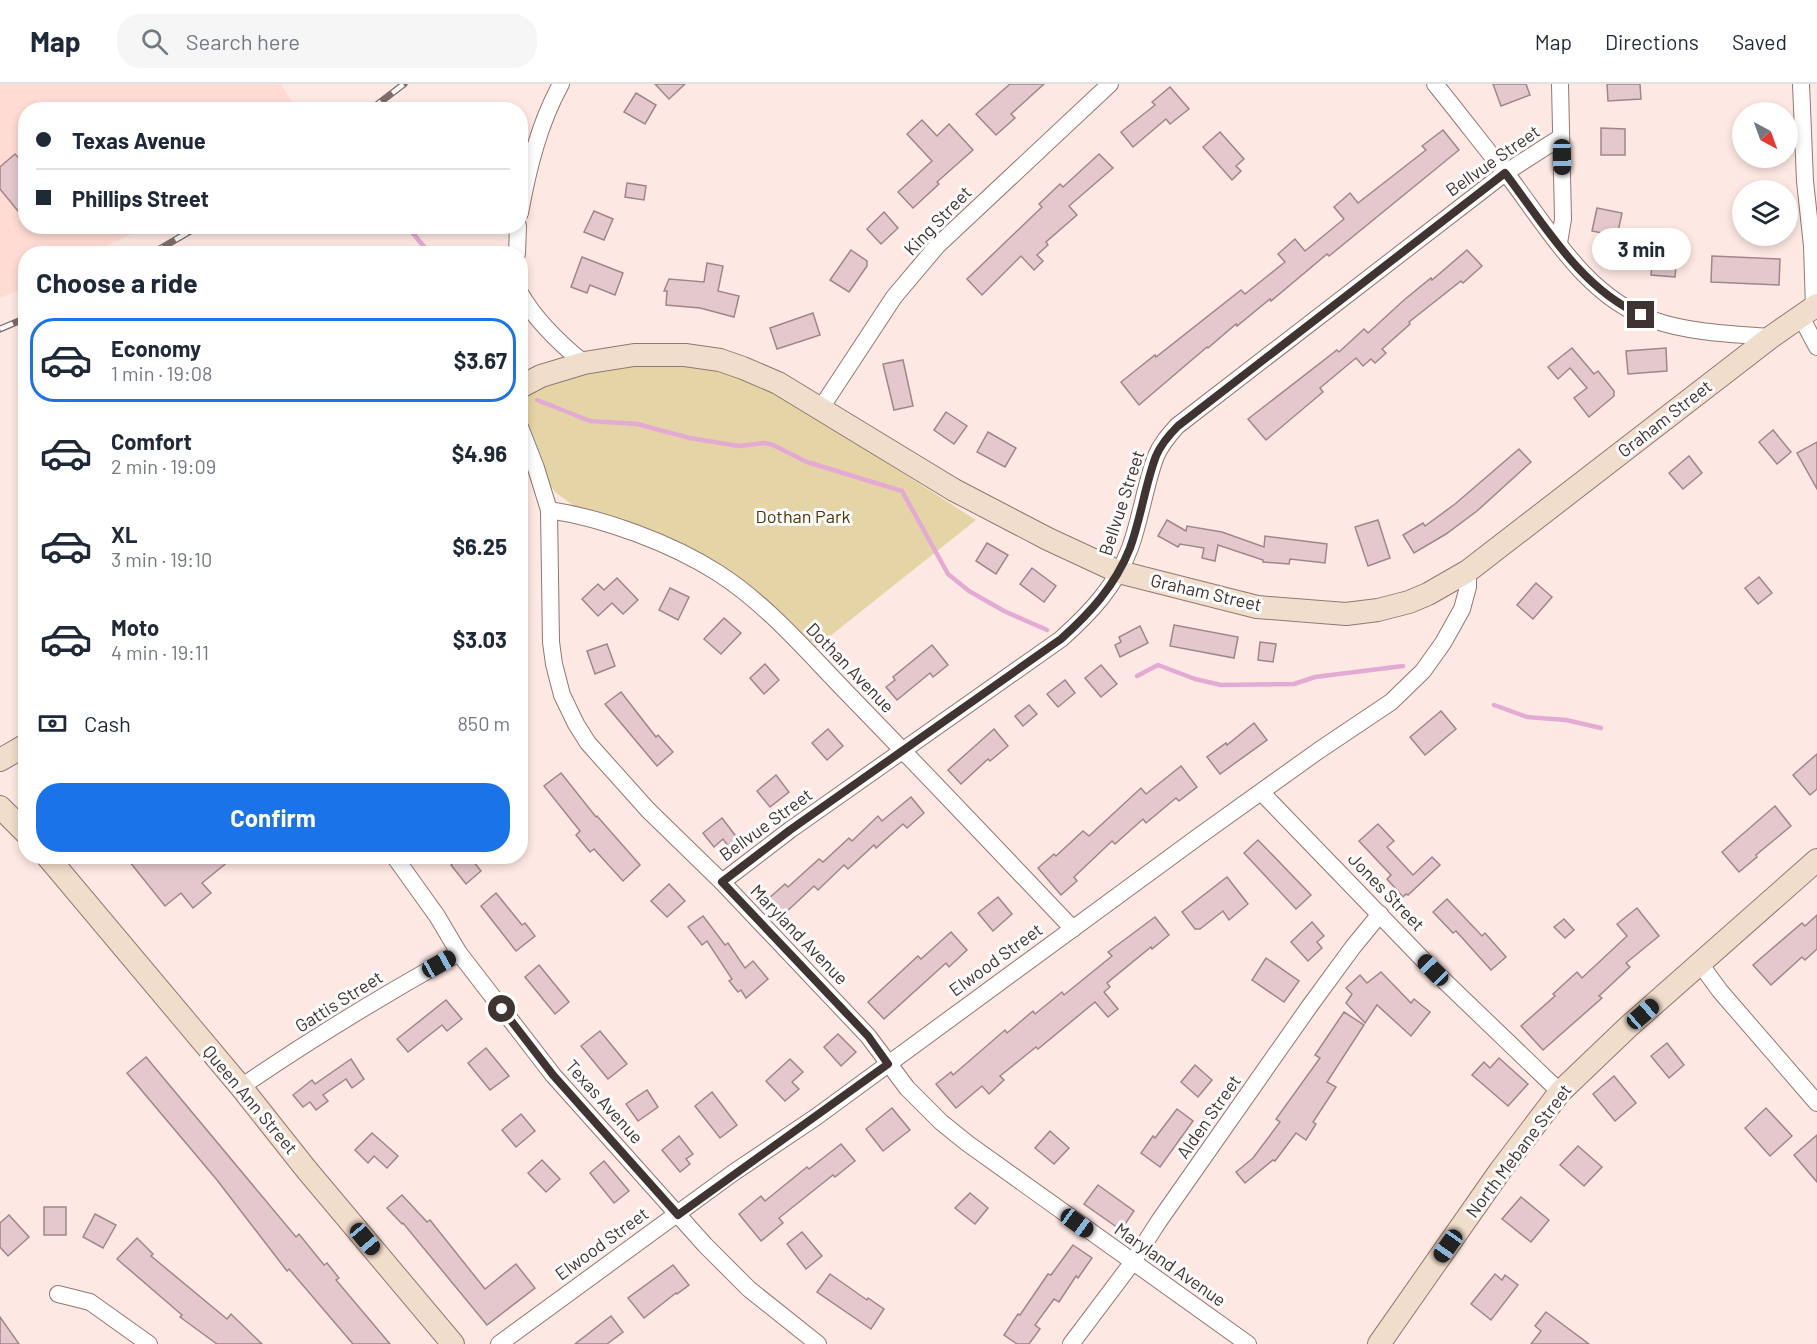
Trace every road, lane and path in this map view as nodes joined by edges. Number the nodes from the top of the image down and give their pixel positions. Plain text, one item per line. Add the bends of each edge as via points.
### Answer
1 (561, 84) edge
2 (1110, 84) edge
3 (1435, 84) edge
4 (1560, 84) edge
5 (1801, 84) edge
6 (1561, 137) junction
7 (1505, 173) junction
8 (528, 174) edge
9 (1559, 243) junction
10 (528, 305) edge
11 (1811, 309) edge
12 (1771, 337) junction
13 (1817, 347) edge
14 (584, 363) junction
15 (528, 383) edge
16 (821, 408) junction
17 (528, 448) edge
18 (549, 510) junction
19 (1468, 571) junction
20 (1119, 573) junction
21 (18, 750) edge
22 (903, 750) junction
23 (0, 760) edge
24 (1262, 793) junction
25 (0, 807) edge
26 (18, 825) edge
27 (1817, 860) edge
28 (54, 864) edge
29 (400, 864) edge
30 (722, 882) junction
31 (1380, 914) junction
32 (1073, 929) junction
33 (459, 953) junction
34 (1701, 964) junction
35 (888, 1064) junction
36 (241, 1087) junction
37 (1560, 1092) junction
38 (1817, 1103) edge
39 (678, 1215) junction
40 (1132, 1263) junction
41 (58, 1294) dead end
42 (149, 1344) edge
43 (453, 1344) edge
44 (499, 1344) edge
45 (818, 1344) edge
46 (1071, 1344) edge
47 (1248, 1344) edge
48 (1379, 1344) edge

1 - 8 street
2 - 16 street, King Street via 938,246 894,297
3 - 7 street
4 - 6 street
5 - 11 street via 1812,246
6 - 7 street, Bellvue Street
6 - 9 street via 1563,219
7 - 9 street
7 - 20 street, Bellvue Street via 1178,426 1156,455
9 - 12 street via 1582,272 1612,300 1630,310 1681,327
10 - 14 street via 552,335
11 - 12 street, Graham Street
11 - 13 street
12 - 19 street, Graham Street
14 - 15 street, Graham Street
14 - 16 street, Graham Street via 634,355 720,360 778,383
16 - 20 street, Graham Street via 954,490
17 - 18 street, Maryland Avenue
18 - 22 street, Dothan Avenue via 579,515 656,542 718,573 781,625
18 - 30 street, Maryland Avenue via 551,642 562,695 588,742 639,801
19 - 20 street, Graham Street via 1409,602 1346,614 1257,607
19 - 24 street, Elwood Street via 1462,609 1416,679 1391,702
20 - 22 street, Bellvue Street via 1086,617 1061,639
21 - 23 street
22 - 30 street, Bellvue Street
22 - 32 street, Dothan Avenue
24 - 31 street, Jones Street
24 - 32 street, Elwood Street
25 - 26 street
27 - 34 street, North Mebane Street
28 - 36 street, Queen Ann Street
29 - 33 street, Texas Avenue
30 - 35 street, Maryland Avenue via 868,1036
31 - 37 street, Jones Street
31 - 40 street, Alden Street via 1309,1007
32 - 35 street, Elwood Street
33 - 36 street, Gattis Street
33 - 39 street, Texas Avenue via 553,1075
34 - 37 street, North Mebane Street
34 - 38 street
35 - 39 street, Elwood Street
35 - 40 street, Maryland Avenue via 941,1122
36 - 43 street, Queen Ann Street
37 - 48 street, North Mebane Street
39 - 44 street, Elwood Street
39 - 45 street, Texas Avenue via 750,1289
40 - 46 street, Alden Street
40 - 47 street, Maryland Avenue
41 - 42 street via 90,1302

